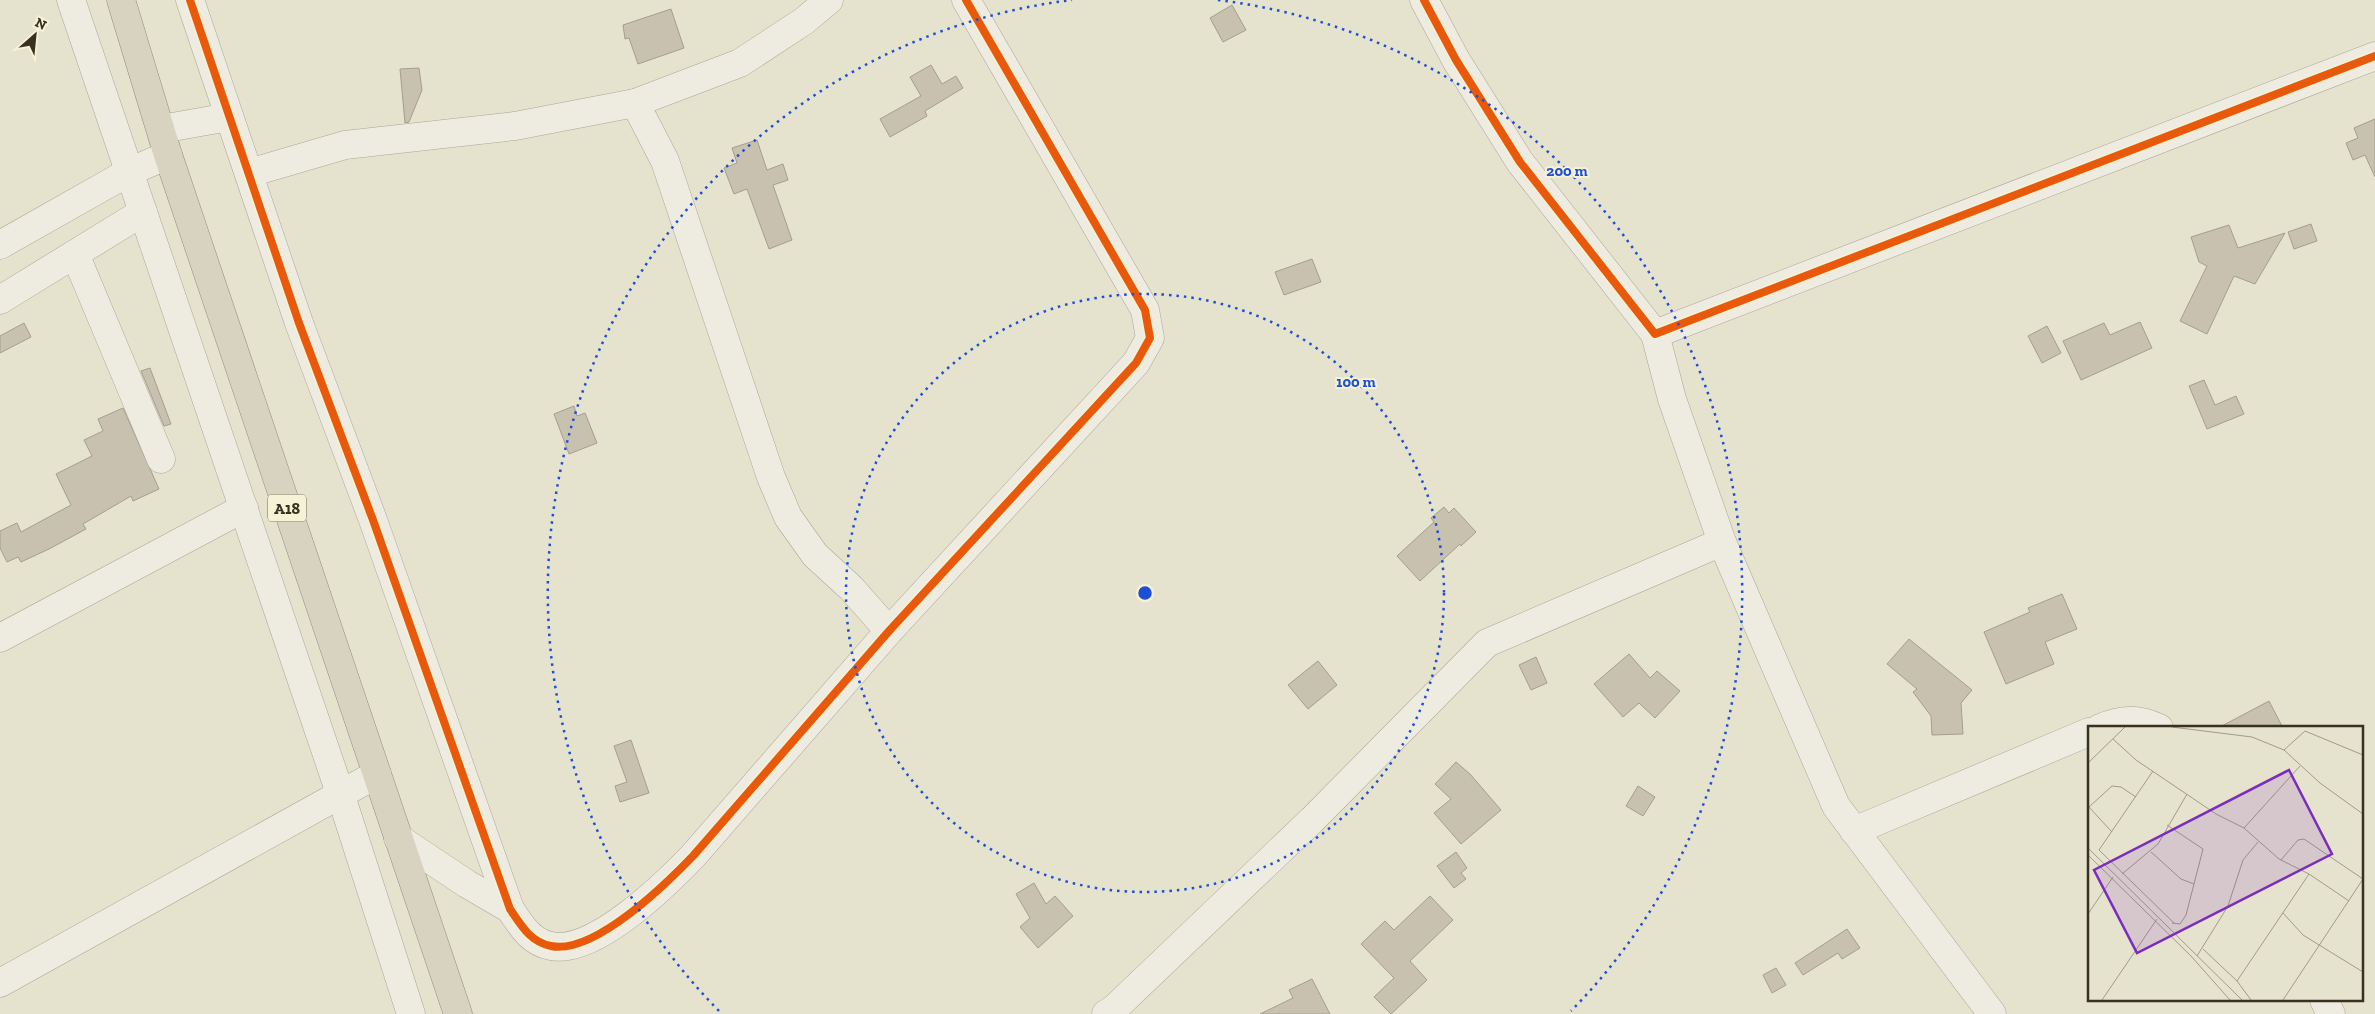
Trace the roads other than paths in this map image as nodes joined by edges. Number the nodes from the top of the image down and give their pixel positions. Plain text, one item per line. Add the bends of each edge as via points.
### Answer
1 (71, 0) edge
2 (121, 0) edge
3 (190, 0) edge
4 (829, 0) edge
5 (966, 0) edge
6 (1424, 0) edge
7 (2375, 56) edge
8 (635, 103) junction
9 (229, 117) junction
10 (165, 142) junction
11 (130, 172) junction
12 (249, 173) junction
13 (144, 212) junction
14 (0, 245) edge
15 (75, 254) junction
16 (0, 300) edge
17 (1655, 334) junction
18 (161, 459) dead end
19 (244, 508) junction
20 (1722, 542) junction
21 (889, 631) junction
22 (0, 638) edge
23 (2105, 726) edge
24 (2155, 726) edge
25 (2088, 732) edge
26 (377, 774) junction
27 (341, 796) junction
28 (1854, 831) junction
29 (398, 838) junction
30 (510, 908) junction
31 (0, 983) edge
32 (2325, 1002) edge
33 (411, 1014) edge
34 (458, 1014) edge
35 (1106, 1014) edge
36 (1992, 1014) edge
37 (2331, 1014) edge

1 - 11 street
2 - 10 highway, A18
3 - 9 street
4 - 8 street via 804,21 740,63
5 - 21 street via 1145,310 1150,338 1136,363
6 - 17 street via 1456,60 1520,162
7 - 17 street
8 - 12 street via 515,126 345,144
8 - 21 street via 665,160 770,477 788,517 815,555 851,588
9 - 10 street
9 - 12 street
10 - 11 street
10 - 26 highway, A18
11 - 13 street
11 - 14 street
12 - 30 street via 299,323 373,520
13 - 15 street
13 - 19 street
15 - 16 street
15 - 18 street
17 - 20 street via 1672,399
19 - 22 street
19 - 27 street
20 - 28 street via 1836,806
20 - 35 street via 1487,643 1312,820
21 - 30 street via 694,856 626,919 584,940 551,946 527,934
23 - 24 street via 2121,720
25 - 28 street
26 - 27 street
26 - 29 highway, A18
27 - 31 street
27 - 33 street
28 - 36 street
29 - 30 street
29 - 34 highway, A18
32 - 37 street

